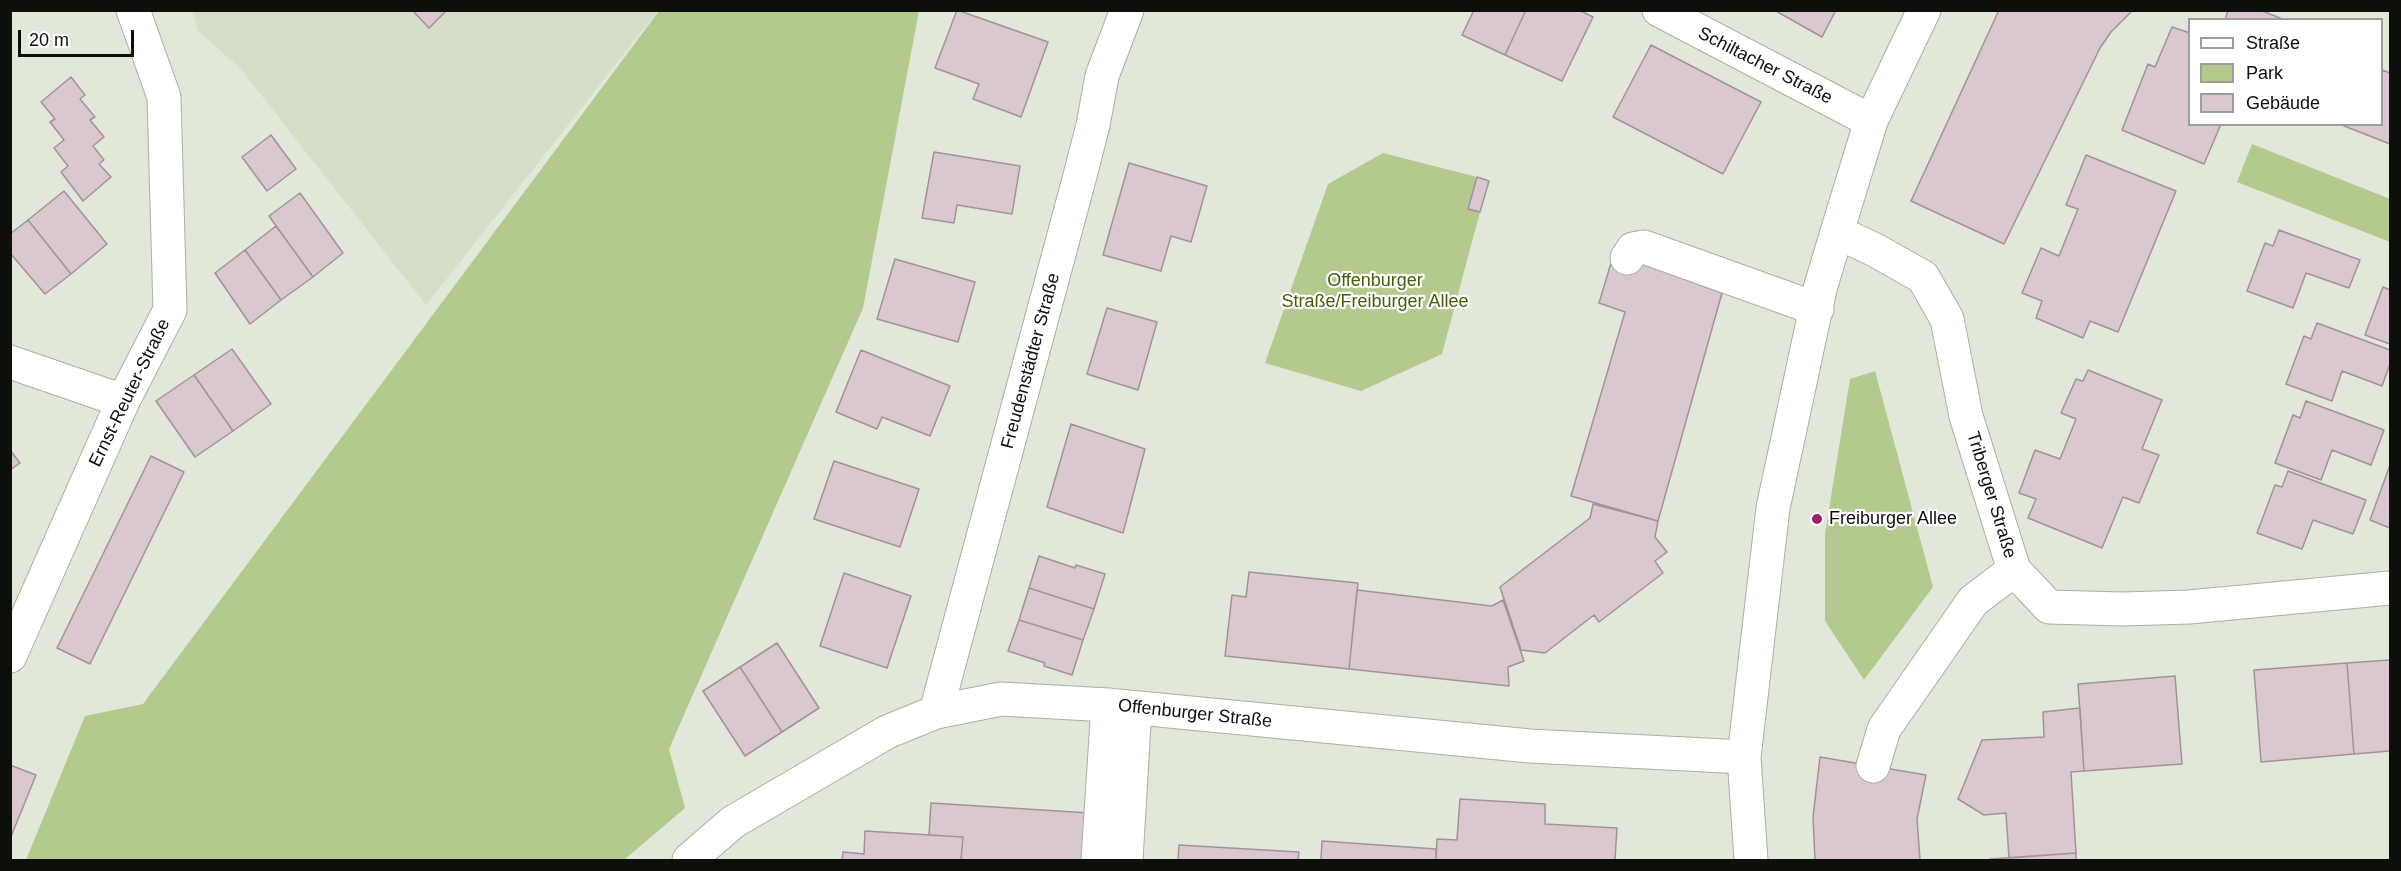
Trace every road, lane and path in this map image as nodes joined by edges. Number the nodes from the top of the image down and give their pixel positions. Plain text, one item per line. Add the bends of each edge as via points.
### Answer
1 (133, 10) edge
2 (1127, 10) edge
3 (1659, 10) edge
4 (1924, 10) edge
5 (1871, 121) junction
6 (1837, 232) junction
7 (1627, 258) dead end
8 (1817, 309) junction
9 (10, 362) edge
10 (123, 401) junction
11 (2014, 570) junction
12 (2391, 588) edge
13 (10, 656) edge
14 (1121, 706) junction
15 (936, 712) junction
16 (1744, 757) junction
17 (1873, 766) dead end
18 (689, 861) edge
19 (1098, 861) edge
20 (1126, 861) edge
21 (1751, 861) edge

1 - 10 street, Ernst-Reuter-Straße via 164,97 170,310
2 - 15 street, Freudenstädter Straße via 1102,76 1094,125
3 - 5 street, Schiltacher Straße
4 - 5 street
5 - 6 street
6 - 8 street
6 - 11 street, Triberger Straße via 1923,277 1947,319 1966,416
7 - 8 street via 1633,249 1644,247
8 - 16 street via 1773,508
9 - 10 street
10 - 13 street, Ernst-Reuter-Straße
11 - 12 street, Triberger Straße via 2049,607 2189,607
11 - 17 street via 1973,601 1884,729
14 - 15 street, Offenburger Straße via 1001,699
14 - 16 street, Offenburger Straße via 1530,746
14 - 19 street
14 - 20 street
15 - 18 street, Offenburger Straße via 887,732 733,822
16 - 21 street

